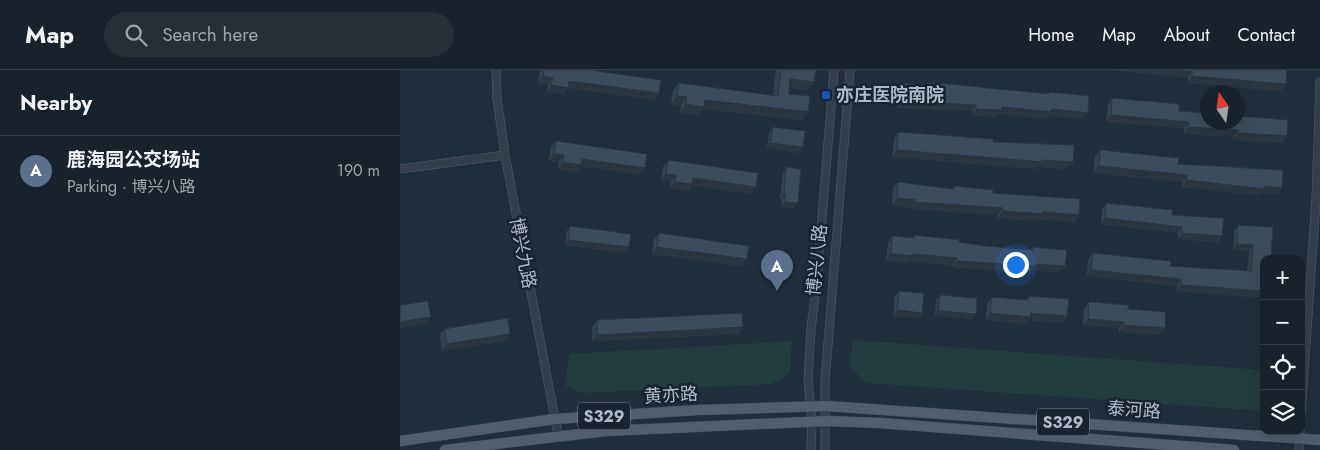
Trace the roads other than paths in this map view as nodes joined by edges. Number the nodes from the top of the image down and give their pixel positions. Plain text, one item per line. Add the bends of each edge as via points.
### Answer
1 (496, 70) edge
2 (834, 70) edge
3 (850, 70) edge
4 (1320, 82) edge
5 (505, 155) junction
6 (400, 170) edge
7 (1303, 390) edge
8 (810, 406) junction
9 (826, 406) junction
10 (555, 419) junction
11 (827, 421) junction
12 (812, 422) junction
13 (1260, 432) edge
14 (558, 435) junction
15 (1300, 435) edge
16 (1303, 435) edge
17 (1320, 440) edge
18 (400, 441) edge
19 (445, 450) edge
20 (810, 450) edge
21 (825, 450) edge
22 (1234, 450) edge
23 (1299, 450) edge

1 - 5 street, 博兴九路 via 496,98
2 - 8 street, 博兴八路 via 817,280 812,304
3 - 9 street, 博兴八路 via 825,381
4 - 7 street via 1316,201
5 - 6 street
5 - 10 street, 博兴九路
8 - 9 main road, 黄亦路 / S329
8 - 10 main road, 黄亦路 / S329
8 - 12 street, 博兴八路
9 - 11 street, 博兴八路
9 - 13 main road, 泰河路 / S329
10 - 14 street, 博兴九路
10 - 18 main road, 黄亦路 / S329
11 - 12 main road, 黄亦路 / S329
11 - 21 street, 博兴八路
11 - 22 main road, 泰河路 / S329
12 - 14 main road, 黄亦路 / S329
12 - 20 street, 博兴八路
14 - 19 main road, 黄亦路 / S329
15 - 23 street
16 - 17 main road, 泰河路 / S329

